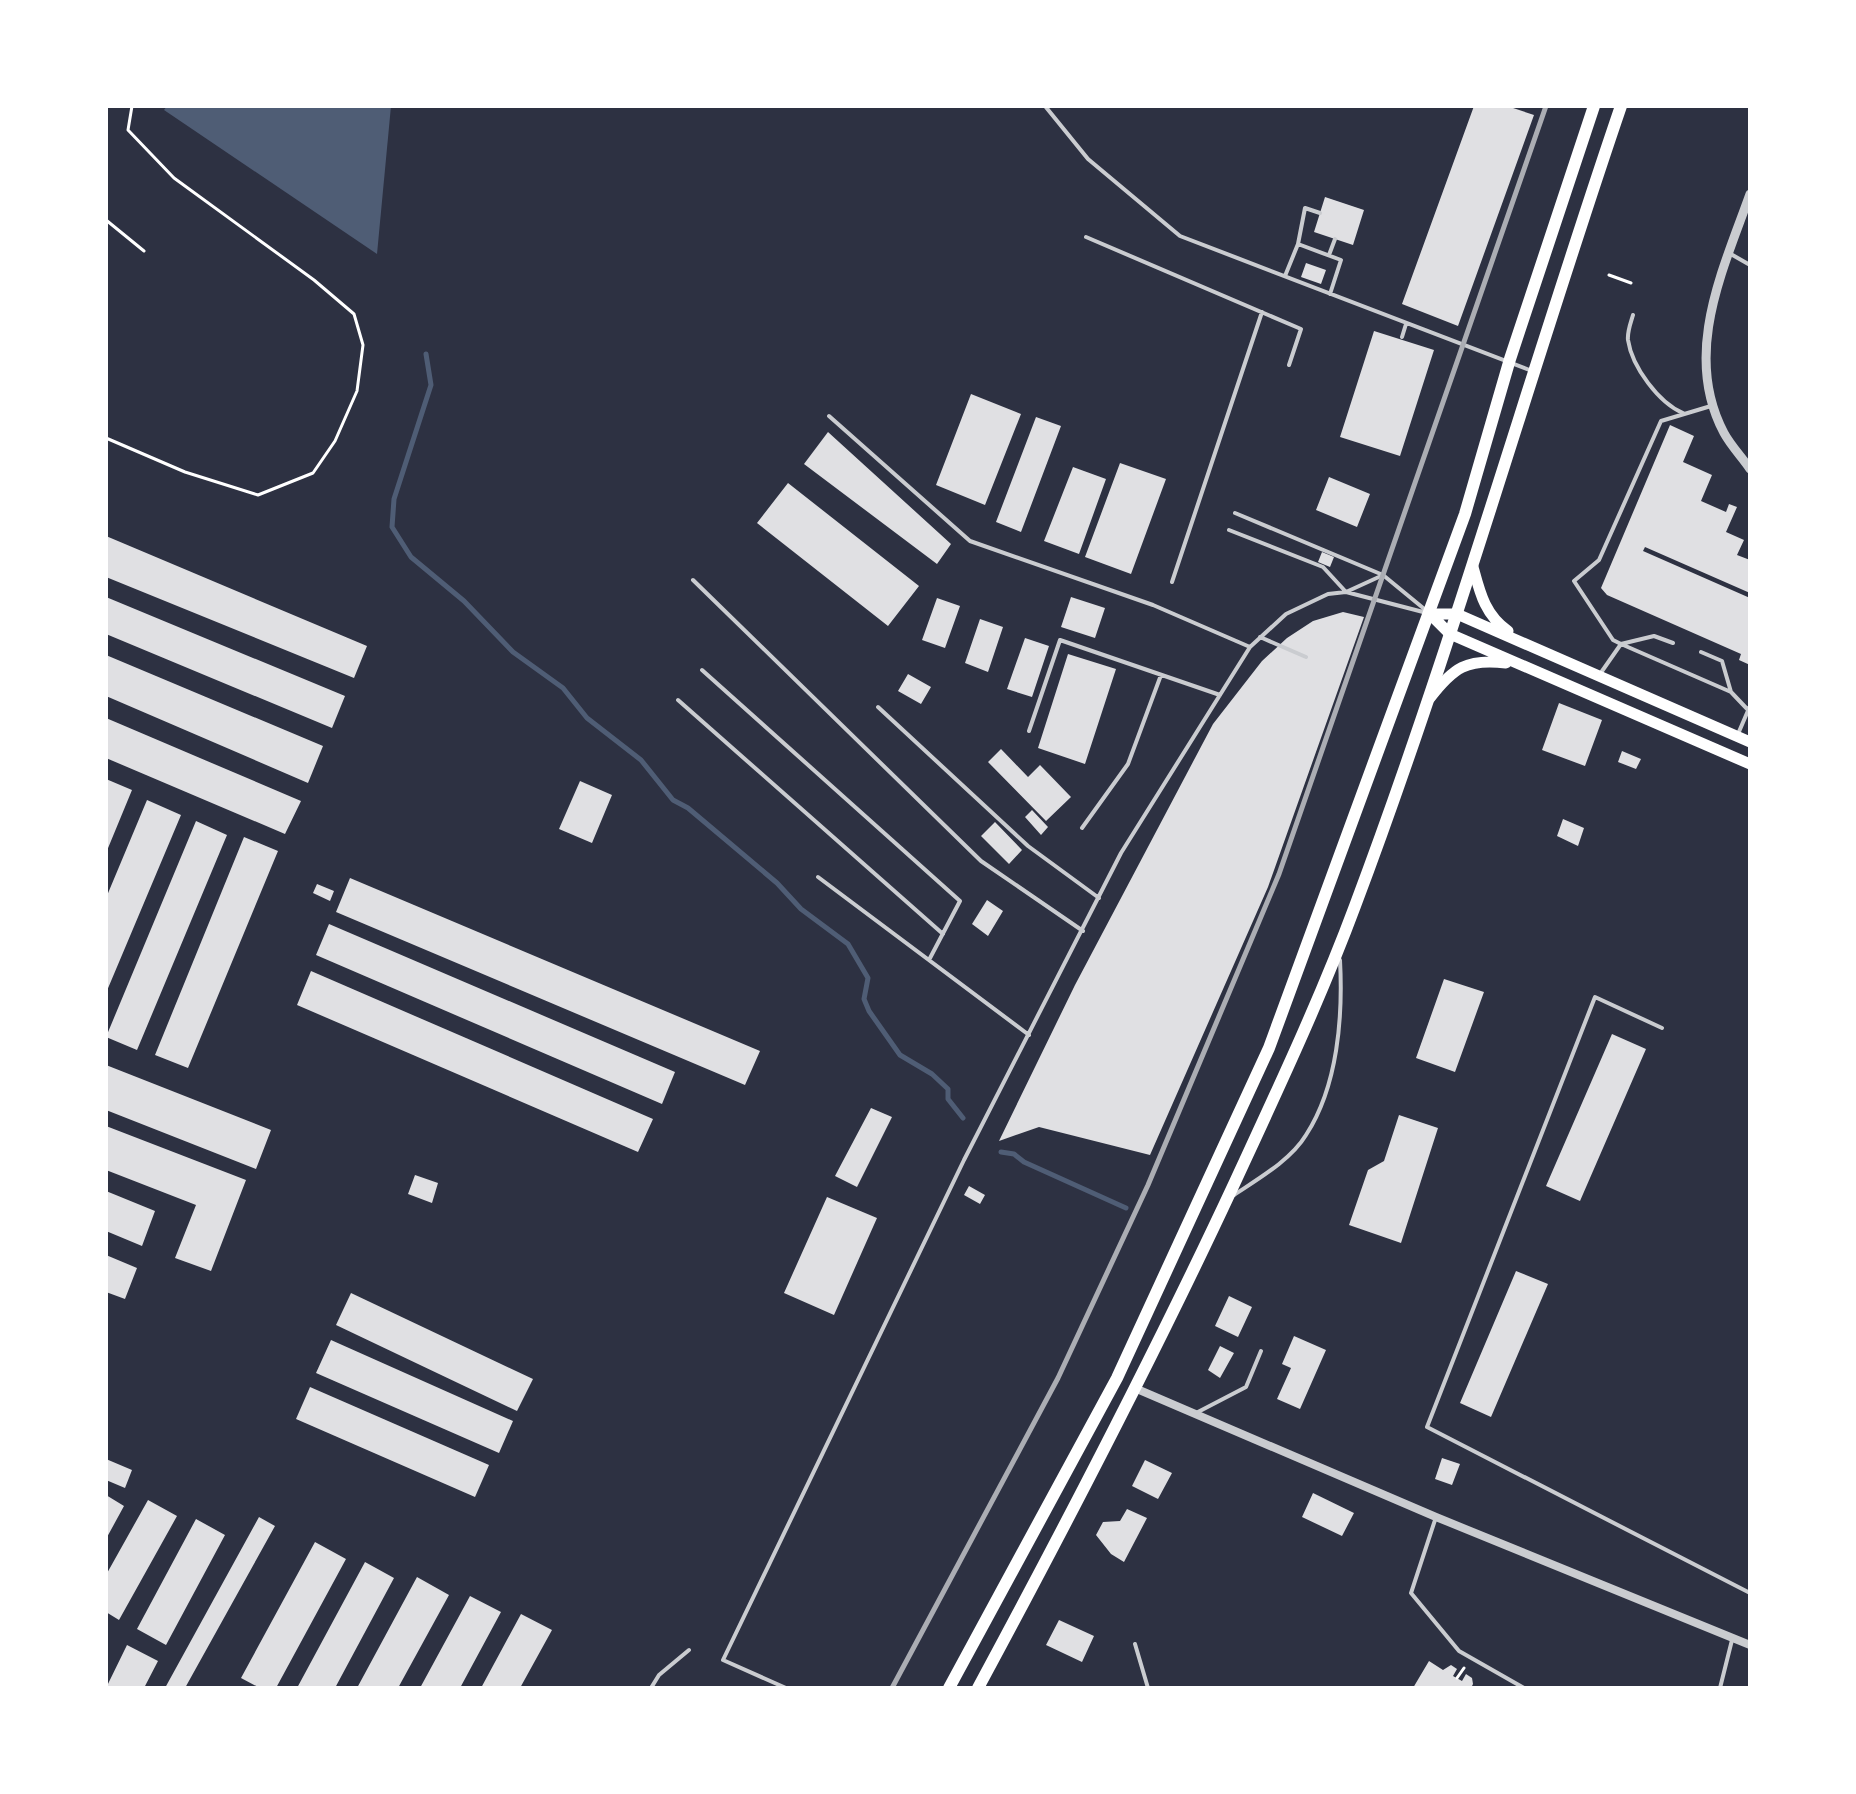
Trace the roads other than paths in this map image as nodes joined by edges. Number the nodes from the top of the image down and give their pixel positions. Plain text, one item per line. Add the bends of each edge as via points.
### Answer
1 (1045, 106) edge
2 (1594, 106) edge
3 (1621, 106) edge
4 (1750, 194) edge
5 (1320, 213) dead end
6 (1086, 237) dead end
7 (1335, 239) dead end
8 (1298, 244) junction
9 (1729, 253) junction
10 (1329, 255) junction
11 (1750, 265) edge
12 (1285, 276) junction
13 (1330, 294) junction
14 (1262, 312) junction
15 (1633, 315) dead end
16 (1406, 324) junction
17 (1402, 337) dead end
18 (1509, 363) junction
19 (1289, 365) dead end
20 (1532, 371) junction
21 (1713, 406) junction
22 (1685, 414) junction
23 (829, 416) dead end
24 (1748, 464) edge
25 (1235, 513) dead end
26 (1229, 530) dead end
27 (1473, 567) junction
28 (1383, 575) junction
29 (693, 580) dead end
30 (1172, 582) dead end
31 (1346, 592) junction
32 (1430, 614) junction
33 (1457, 614) junction
34 (1450, 634) junction
35 (1260, 637) junction
36 (1673, 643) dead end
37 (1621, 644) junction
38 (1529, 645) junction
39 (1250, 647) junction
40 (1701, 652) dead end
41 (1306, 657) dead end
42 (1521, 664) junction
43 (702, 670) dead end
44 (1161, 675) junction
45 (1599, 676) junction
46 (1731, 692) junction
47 (1220, 695) junction
48 (678, 700) dead end
49 (1427, 702) junction
50 (878, 707) dead end
51 (1749, 710) edge
52 (1029, 731) dead end
53 (1737, 736) junction
54 (1750, 742) edge
55 (1750, 764) edge
56 (1082, 828) dead end
57 (818, 877) dead end
58 (1099, 898) junction
59 (1083, 931) junction
60 (943, 934) junction
61 (1339, 945) junction
62 (929, 960) junction
63 (1662, 1028) dead end
64 (1029, 1035) junction
65 (1227, 1200) junction
66 (1261, 1351) dead end
67 (1137, 1389) junction
68 (1196, 1413) junction
69 (1436, 1517) junction
70 (1750, 1593) edge
71 (1732, 1638) junction
72 (1135, 1644) dead end
73 (1750, 1645) edge
74 (689, 1650) dead end
75 (651, 1688) edge
76 (786, 1688) edge
77 (949, 1688) edge
78 (978, 1688) edge
79 (1148, 1688) edge
80 (1524, 1688) edge
81 (1720, 1688) edge

1 - 12 lane via 1088,159 1180,236
2 - 18 highway
3 - 20 highway
4 - 9 street
5 - 8 lane via 1305,208
6 - 14 lane
7 - 10 lane
8 - 10 lane
8 - 12 lane
9 - 11 lane
9 - 21 street via 1704,345
10 - 13 lane via 1341,260
12 - 13 lane
13 - 16 lane
14 - 19 lane via 1301,329
14 - 30 lane
15 - 22 lane via 1627,338 1638,365 1667,406
16 - 17 lane
16 - 18 lane
18 - 20 lane
18 - 32 highway
20 - 27 highway
21 - 22 lane
21 - 24 street via 1725,434
22 - 37 lane via 1661,421 1599,560 1574,581 1613,640
23 - 39 lane via 970,541 1153,605
25 - 28 lane
26 - 31 lane via 1323,567
27 - 33 highway
27 - 38 main road via 1481,599 1495,622
28 - 31 lane
28 - 32 lane
29 - 59 lane via 981,861
31 - 32 lane
31 - 35 lane via 1306,602
32 - 33 main road
32 - 34 main road
32 - 77 highway via 1269,1048 1117,1378
33 - 34 highway
33 - 38 main road
34 - 42 main road
34 - 49 highway
35 - 39 lane
35 - 41 lane
36 - 37 lane via 1654,636
37 - 45 lane
37 - 46 lane
38 - 45 main road
39 - 47 lane
40 - 46 lane via 1722,661
42 - 49 main road via 1468,664 1449,673
42 - 55 main road
43 - 60 lane via 960,901
44 - 47 lane
44 - 52 lane via 1060,640
44 - 56 lane via 1128,764
45 - 53 main road
46 - 51 lane
47 - 58 lane via 1121,853
48 - 60 lane
49 - 61 highway
50 - 58 lane via 1028,846
51 - 53 lane
53 - 54 main road
57 - 62 lane
58 - 59 lane
59 - 64 lane
60 - 62 lane
61 - 65 highway
61 - 65 lane via 1342,995 1336,1049 1306,1137
62 - 64 lane
63 - 70 lane via 1595,997 1427,1427
64 - 76 lane via 723,1660
65 - 67 highway
66 - 68 lane via 1246,1387
67 - 68 street
67 - 78 highway
68 - 69 street
69 - 71 street
69 - 80 lane via 1411,1593 1459,1651
71 - 73 street
71 - 81 lane
72 - 79 lane
74 - 75 lane

